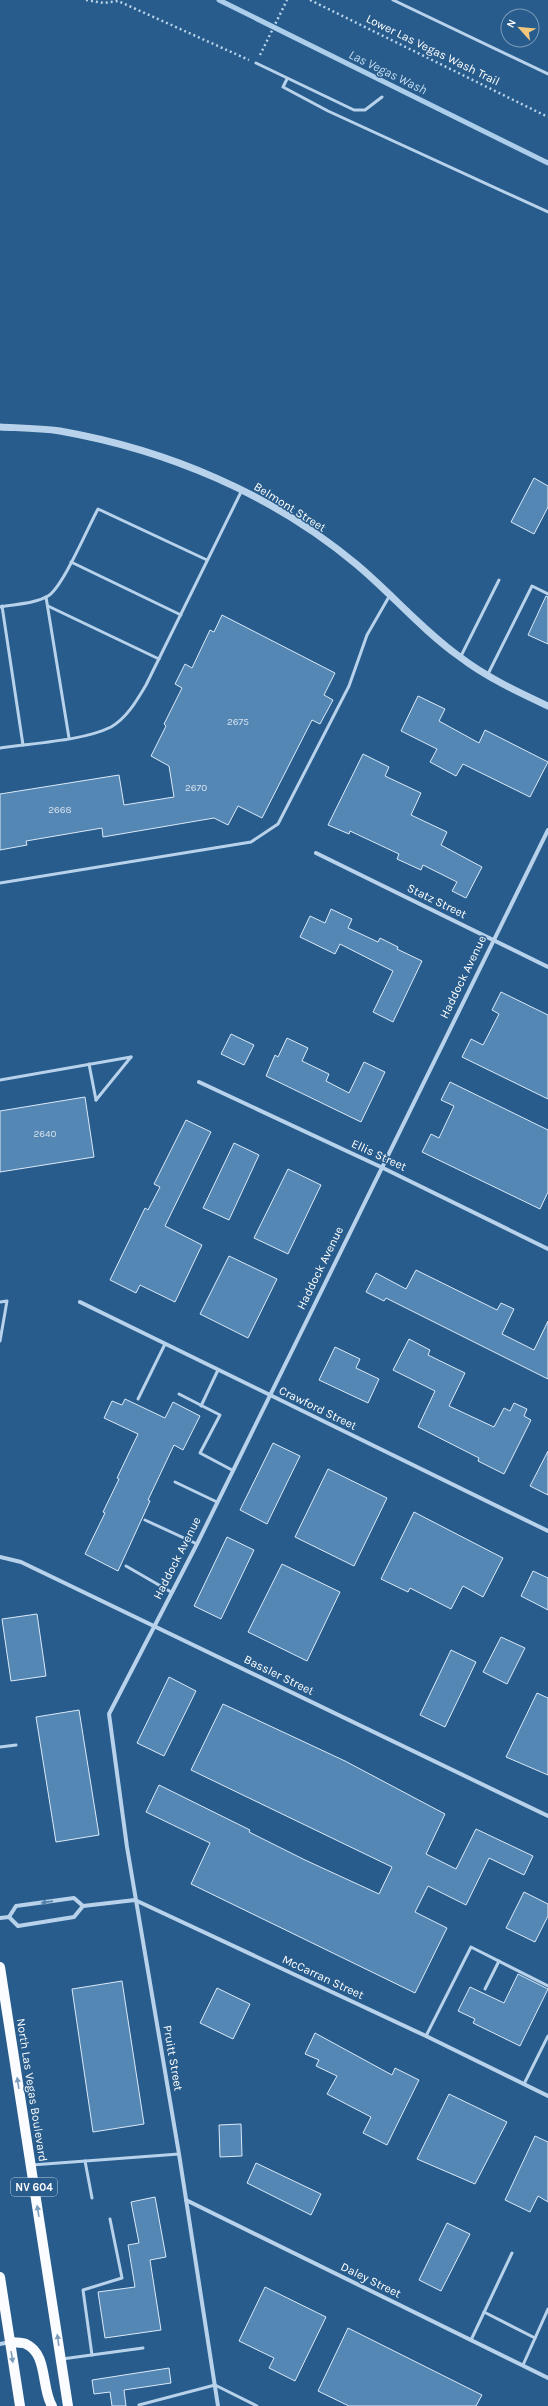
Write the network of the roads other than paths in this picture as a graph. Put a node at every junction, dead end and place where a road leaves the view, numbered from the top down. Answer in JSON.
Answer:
{"nodes":[{"id":1,"x":393,"y":0,"type":"edge"},
{"id":2,"x":256,"y":63,"type":"road end"},
{"id":3,"x":548,"y":74,"type":"edge"},
{"id":4,"x":287,"y":78,"type":"junction"},
{"id":5,"x":382,"y":97,"type":"dead end"},
{"id":6,"x":548,"y":212,"type":"edge"},
{"id":7,"x":0,"y":427,"type":"edge"},
{"id":8,"x":242,"y":490,"type":"junction"},
{"id":9,"x":208,"y":560,"type":"junction"},
{"id":10,"x":71,"y":562,"type":"junction"},
{"id":11,"x":499,"y":580,"type":"dead end"},
{"id":12,"x":390,"y":594,"type":"junction"},
{"id":13,"x":548,"y":594,"type":"edge"},
{"id":14,"x":46,"y":597,"type":"junction"},
{"id":15,"x":48,"y":606,"type":"junction"},
{"id":16,"x":1,"y":607,"type":"edge"},
{"id":17,"x":181,"y":615,"type":"junction"},
{"id":18,"x":460,"y":658,"type":"junction"},
{"id":19,"x":159,"y":659,"type":"junction"},
{"id":20,"x":488,"y":674,"type":"junction"},
{"id":21,"x":548,"y":706,"type":"edge"},
{"id":22,"x":69,"y":738,"type":"junction"},
{"id":23,"x":23,"y":745,"type":"junction"},
{"id":24,"x":0,"y":748,"type":"edge"},
{"id":25,"x":548,"y":830,"type":"edge"},
{"id":26,"x":316,"y":853,"type":"dead end"},
{"id":27,"x":0,"y":883,"type":"edge"},
{"id":28,"x":493,"y":940,"type":"junction"},
{"id":29,"x":548,"y":967,"type":"edge"},
{"id":30,"x":89,"y":1064,"type":"junction"},
{"id":31,"x":0,"y":1080,"type":"edge"},
{"id":32,"x":199,"y":1082,"type":"dead end"},
{"id":33,"x":381,"y":1167,"type":"junction"},
{"id":34,"x":548,"y":1249,"type":"edge"},
{"id":35,"x":0,"y":1302,"type":"edge"},
{"id":36,"x":80,"y":1302,"type":"dead end"},
{"id":37,"x":0,"y":1341,"type":"edge"},
{"id":38,"x":165,"y":1344,"type":"junction"},
{"id":39,"x":218,"y":1370,"type":"junction"},
{"id":40,"x":179,"y":1394,"type":"dead end"},
{"id":41,"x":269,"y":1395,"type":"junction"},
{"id":42,"x":138,"y":1399,"type":"dead end"},
{"id":43,"x":201,"y":1406,"type":"junction"},
{"id":44,"x":232,"y":1470,"type":"junction"},
{"id":45,"x":175,"y":1482,"type":"dead end"},
{"id":46,"x":217,"y":1502,"type":"junction"},
{"id":47,"x":145,"y":1520,"type":"dead end"},
{"id":48,"x":548,"y":1531,"type":"edge"},
{"id":49,"x":196,"y":1544,"type":"junction"},
{"id":50,"x":0,"y":1556,"type":"edge"},
{"id":51,"x":126,"y":1566,"type":"dead end"},
{"id":52,"x":171,"y":1592,"type":"junction"},
{"id":53,"x":154,"y":1625,"type":"junction"},
{"id":54,"x":109,"y":1714,"type":"joint"},
{"id":55,"x":16,"y":1745,"type":"dead end"},
{"id":56,"x":0,"y":1747,"type":"edge"},
{"id":57,"x":548,"y":1816,"type":"edge"},
{"id":58,"x":135,"y":1900,"type":"junction"},
{"id":59,"x":83,"y":1906,"type":"junction"},
{"id":60,"x":9,"y":1917,"type":"junction"},
{"id":61,"x":0,"y":1918,"type":"edge"},
{"id":62,"x":498,"y":1961,"type":"junction"},
{"id":63,"x":0,"y":1967,"type":"edge"},
{"id":64,"x":548,"y":1986,"type":"edge"},
{"id":65,"x":485,"y":1989,"type":"dead end"},
{"id":66,"x":426,"y":2036,"type":"junction"},
{"id":67,"x":548,"y":2036,"type":"edge"},
{"id":68,"x":524,"y":2084,"type":"junction"},
{"id":69,"x":548,"y":2096,"type":"edge"},
{"id":70,"x":179,"y":2154,"type":"junction"},
{"id":71,"x":85,"y":2161,"type":"junction"},
{"id":72,"x":30,"y":2165,"type":"junction"},
{"id":73,"x":92,"y":2198,"type":"dead end"},
{"id":74,"x":186,"y":2200,"type":"junction"},
{"id":75,"x":110,"y":2219,"type":"dead end"},
{"id":76,"x":512,"y":2253,"type":"dead end"},
{"id":77,"x":0,"y":2277,"type":"edge"},
{"id":78,"x":548,"y":2309,"type":"edge"},
{"id":79,"x":484,"y":2312,"type":"junction"},
{"id":80,"x":535,"y":2338,"type":"junction"},
{"id":81,"x":471,"y":2340,"type":"junction"},
{"id":82,"x":5,"y":2343,"type":"edge"},
{"id":83,"x":143,"y":2348,"type":"dead end"},
{"id":84,"x":92,"y":2355,"type":"junction"},
{"id":85,"x":61,"y":2359,"type":"junction"},
{"id":86,"x":523,"y":2366,"type":"junction"},
{"id":87,"x":548,"y":2378,"type":"edge"},
{"id":88,"x":215,"y":2386,"type":"junction"},
{"id":89,"x":139,"y":2405,"type":"edge"},
{"id":90,"x":20,"y":2406,"type":"edge"},
{"id":91,"x":52,"y":2406,"type":"edge"},
{"id":92,"x":68,"y":2406,"type":"edge"},
{"id":93,"x":218,"y":2406,"type":"edge"},
{"id":94,"x":257,"y":2406,"type":"edge"}],
"edges":[{"from":1,"to":3,"type":"lane"},
{"from":2,"to":4,"type":"lane"},
{"from":4,"to":5,"type":"lane"},
{"from":4,"to":6,"type":"lane"},
{"from":7,"to":8,"type":"street","name":"Belmont Street"},
{"from":8,"to":9,"type":"lane"},
{"from":8,"to":12,"type":"street","name":"Belmont Street"},
{"from":9,"to":10,"type":"lane"},
{"from":9,"to":17,"type":"lane"},
{"from":10,"to":14,"type":"lane"},
{"from":10,"to":17,"type":"lane"},
{"from":11,"to":18,"type":"lane"},
{"from":12,"to":18,"type":"street","name":"Belmont Street"},
{"from":12,"to":27,"type":"lane"},
{"from":13,"to":20,"type":"lane"},
{"from":14,"to":15,"type":"lane"},
{"from":14,"to":16,"type":"lane"},
{"from":15,"to":19,"type":"lane"},
{"from":15,"to":22,"type":"lane"},
{"from":16,"to":23,"type":"lane"},
{"from":17,"to":19,"type":"lane"},
{"from":18,"to":20,"type":"street","name":"Belmont Street"},
{"from":19,"to":22,"type":"lane"},
{"from":20,"to":21,"type":"street","name":"Belmont Street"},
{"from":22,"to":23,"type":"lane"},
{"from":23,"to":24,"type":"lane"},
{"from":25,"to":28,"type":"street","name":"Haddock Avenue"},
{"from":26,"to":28,"type":"street","name":"Statz Street"},
{"from":28,"to":29,"type":"street","name":"Statz Street"},
{"from":28,"to":33,"type":"street","name":"Haddock Avenue"},
{"from":30,"to":30,"type":"lane"},
{"from":30,"to":31,"type":"lane"},
{"from":32,"to":33,"type":"street","name":"Ellis Street"},
{"from":33,"to":34,"type":"street","name":"Ellis Street"},
{"from":33,"to":41,"type":"street","name":"Haddock Avenue"},
{"from":35,"to":37,"type":"lane"},
{"from":36,"to":38,"type":"street","name":"Crawford Street"},
{"from":38,"to":39,"type":"street","name":"Crawford Street"},
{"from":38,"to":42,"type":"lane"},
{"from":39,"to":41,"type":"street","name":"Crawford Street"},
{"from":39,"to":43,"type":"lane"},
{"from":40,"to":43,"type":"lane"},
{"from":41,"to":44,"type":"street","name":"Haddock Avenue"},
{"from":41,"to":48,"type":"street","name":"Crawford Street"},
{"from":43,"to":44,"type":"lane"},
{"from":44,"to":46,"type":"street","name":"Haddock Avenue"},
{"from":45,"to":46,"type":"lane"},
{"from":46,"to":49,"type":"street","name":"Haddock Avenue"},
{"from":47,"to":49,"type":"lane"},
{"from":49,"to":52,"type":"street","name":"Haddock Avenue"},
{"from":50,"to":53,"type":"street","name":"Bassler Street"},
{"from":51,"to":52,"type":"lane"},
{"from":52,"to":53,"type":"street","name":"Haddock Avenue"},
{"from":53,"to":54,"type":"street","name":"Haddock Avenue"},
{"from":53,"to":57,"type":"street","name":"Bassler Street"},
{"from":54,"to":58,"type":"street","name":"Pruitt Street"},
{"from":55,"to":56,"type":"lane"},
{"from":58,"to":59,"type":"street"},
{"from":58,"to":66,"type":"street","name":"McCarran Street"},
{"from":58,"to":70,"type":"street","name":"Pruitt Street"},
{"from":59,"to":60,"type":"street"},
{"from":59,"to":60,"type":"street","one_way":true},
{"from":60,"to":61,"type":"street"},
{"from":62,"to":64,"type":"lane"},
{"from":62,"to":65,"type":"lane"},
{"from":62,"to":66,"type":"lane"},
{"from":72,"to":63,"type":"main road","name":"North Las Vegas Boulevard","number":"NV 604","one_way":true},
{"from":66,"to":68,"type":"street","name":"McCarran Street"},
{"from":67,"to":68,"type":"lane"},
{"from":68,"to":69,"type":"street","name":"McCarran Street"},
{"from":70,"to":71,"type":"lane"},
{"from":70,"to":74,"type":"street","name":"Pruitt Street"},
{"from":71,"to":72,"type":"lane"},
{"from":71,"to":73,"type":"lane"},
{"from":85,"to":72,"type":"main road","name":"North Las Vegas Boulevard","number":"NV 604","one_way":true},
{"from":74,"to":81,"type":"street","name":"Daley Street"},
{"from":74,"to":88,"type":"street","name":"Pruitt Street"},
{"from":75,"to":84,"type":"lane"},
{"from":76,"to":79,"type":"lane"},
{"from":77,"to":82,"type":"main road"},
{"from":78,"to":80,"type":"lane"},
{"from":79,"to":80,"type":"lane"},
{"from":79,"to":81,"type":"lane"},
{"from":80,"to":86,"type":"lane"},
{"from":81,"to":86,"type":"street","name":"Daley Street"},
{"from":82,"to":90,"type":"main road","one_way":true},
{"from":82,"to":91,"type":"main road"},
{"from":83,"to":84,"type":"lane"},
{"from":84,"to":85,"type":"lane"},
{"from":85,"to":92,"type":"main road","name":"North Las Vegas Boulevard","number":"NV 604"},
{"from":86,"to":87,"type":"street","name":"Daley Street"},
{"from":88,"to":89,"type":"lane"},
{"from":88,"to":93,"type":"street","name":"Pruitt Street"},
{"from":88,"to":94,"type":"lane"}]}
